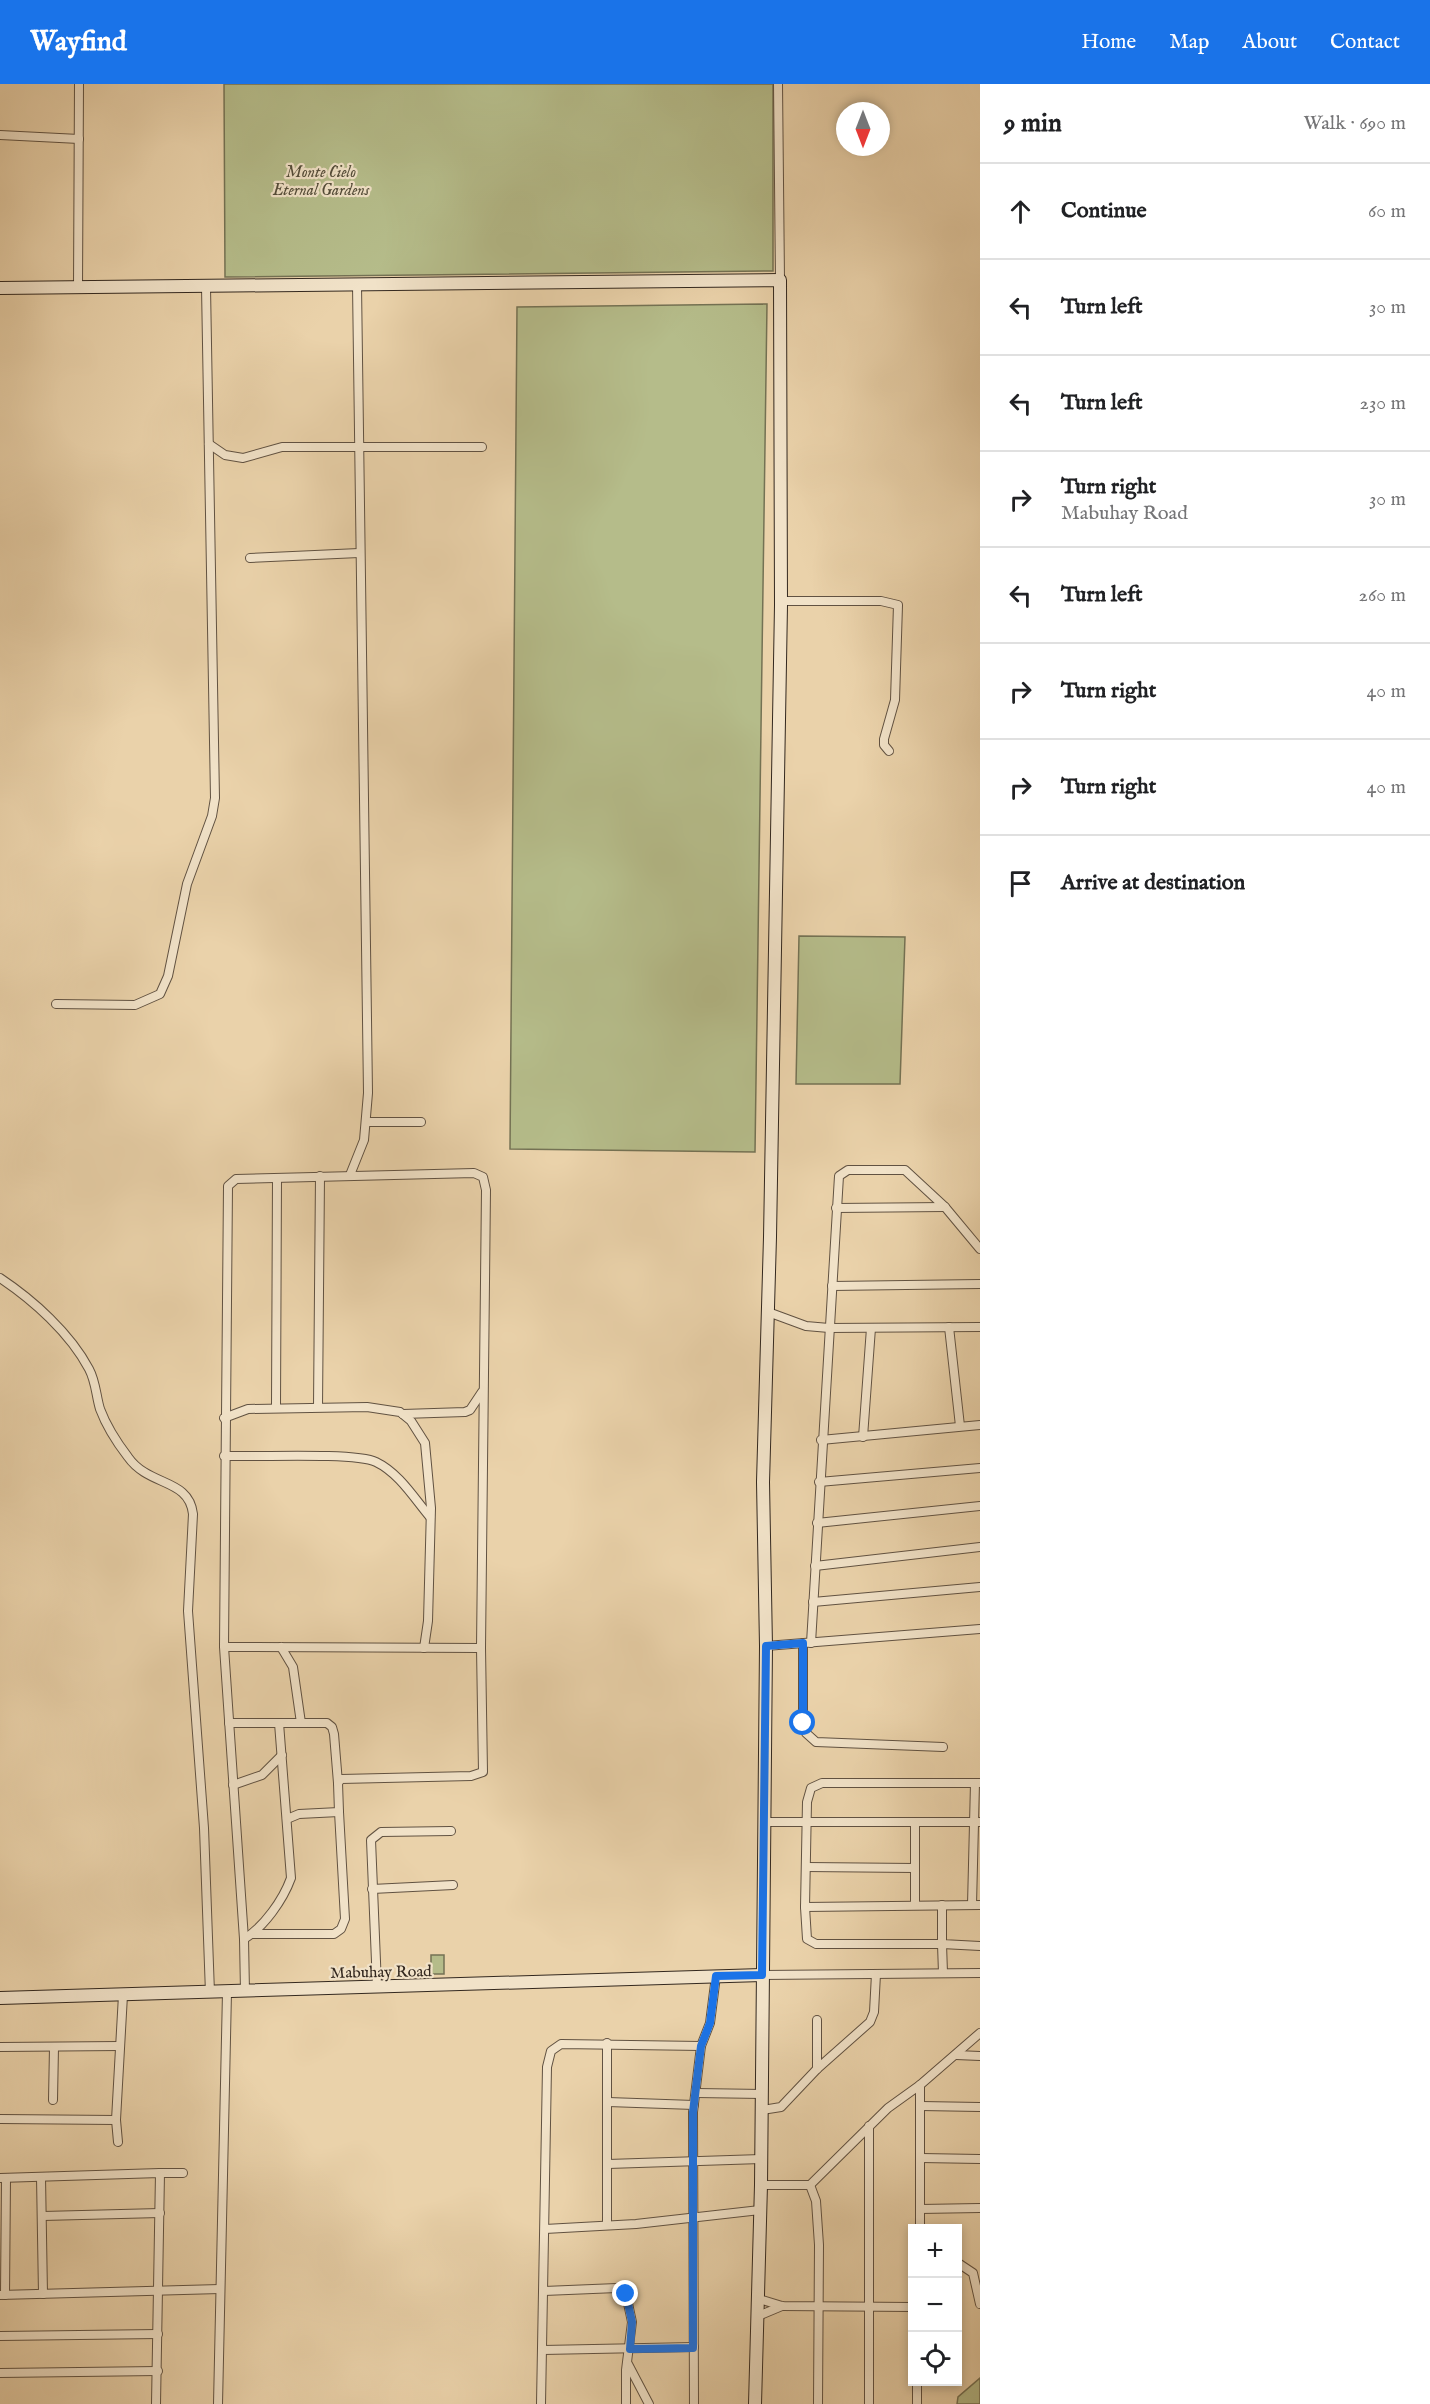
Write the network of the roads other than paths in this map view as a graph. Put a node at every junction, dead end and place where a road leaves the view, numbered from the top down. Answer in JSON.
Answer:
{"nodes":[{"id":1,"x":79,"y":84,"type":"edge"},
{"id":2,"x":778,"y":84,"type":"edge"},
{"id":3,"x":0,"y":135,"type":"edge"},
{"id":4,"x":78,"y":139,"type":"junction"},
{"id":5,"x":780,"y":280,"type":"junction"},
{"id":6,"x":357,"y":285,"type":"junction"},
{"id":7,"x":206,"y":287,"type":"junction"},
{"id":8,"x":0,"y":288,"type":"edge"},
{"id":9,"x":78,"y":288,"type":"junction"},
{"id":10,"x":209,"y":444,"type":"junction"},
{"id":11,"x":358,"y":447,"type":"junction"},
{"id":12,"x":482,"y":447,"type":"dead end"},
{"id":13,"x":359,"y":553,"type":"junction"},
{"id":14,"x":250,"y":558,"type":"dead end"},
{"id":15,"x":781,"y":601,"type":"junction"},
{"id":16,"x":889,"y":751,"type":"dead end"},
{"id":17,"x":56,"y":1005,"type":"dead end"},
{"id":18,"x":367,"y":1122,"type":"junction"},
{"id":19,"x":421,"y":1122,"type":"dead end"},
{"id":20,"x":350,"y":1175,"type":"junction"},
{"id":21,"x":320,"y":1176,"type":"junction"},
{"id":22,"x":277,"y":1178,"type":"junction"},
{"id":23,"x":945,"y":1207,"type":"junction"},
{"id":24,"x":836,"y":1208,"type":"junction"},
{"id":25,"x":980,"y":1249,"type":"edge"},
{"id":26,"x":0,"y":1278,"type":"edge"},
{"id":27,"x":980,"y":1284,"type":"edge"},
{"id":28,"x":832,"y":1286,"type":"junction"},
{"id":29,"x":768,"y":1312,"type":"junction"},
{"id":30,"x":949,"y":1327,"type":"junction"},
{"id":31,"x":980,"y":1327,"type":"edge"},
{"id":32,"x":829,"y":1328,"type":"junction"},
{"id":33,"x":871,"y":1328,"type":"junction"},
{"id":34,"x":483,"y":1392,"type":"junction"},
{"id":35,"x":276,"y":1407,"type":"junction"},
{"id":36,"x":318,"y":1407,"type":"junction"},
{"id":37,"x":402,"y":1414,"type":"junction"},
{"id":38,"x":224,"y":1418,"type":"junction"},
{"id":39,"x":980,"y":1425,"type":"edge"},
{"id":40,"x":960,"y":1426,"type":"junction"},
{"id":41,"x":863,"y":1437,"type":"junction"},
{"id":42,"x":821,"y":1440,"type":"junction"},
{"id":43,"x":224,"y":1456,"type":"junction"},
{"id":44,"x":980,"y":1468,"type":"edge"},
{"id":45,"x":819,"y":1482,"type":"junction"},
{"id":46,"x":980,"y":1506,"type":"edge"},
{"id":47,"x":430,"y":1517,"type":"junction"},
{"id":48,"x":817,"y":1523,"type":"junction"},
{"id":49,"x":980,"y":1546,"type":"edge"},
{"id":50,"x":815,"y":1566,"type":"junction"},
{"id":51,"x":980,"y":1587,"type":"edge"},
{"id":52,"x":813,"y":1602,"type":"junction"},
{"id":53,"x":980,"y":1629,"type":"edge"},
{"id":54,"x":807,"y":1643,"type":"junction"},
{"id":55,"x":766,"y":1646,"type":"junction"},
{"id":56,"x":224,"y":1647,"type":"junction"},
{"id":57,"x":281,"y":1647,"type":"junction"},
{"id":58,"x":424,"y":1647,"type":"junction"},
{"id":59,"x":481,"y":1648,"type":"junction"},
{"id":60,"x":229,"y":1723,"type":"junction"},
{"id":61,"x":279,"y":1723,"type":"junction"},
{"id":62,"x":301,"y":1723,"type":"junction"},
{"id":63,"x":943,"y":1747,"type":"dead end"},
{"id":64,"x":282,"y":1755,"type":"junction"},
{"id":65,"x":338,"y":1783,"type":"junction"},
{"id":66,"x":977,"y":1783,"type":"edge"},
{"id":67,"x":233,"y":1785,"type":"junction"},
{"id":68,"x":339,"y":1812,"type":"junction"},
{"id":69,"x":287,"y":1819,"type":"junction"},
{"id":70,"x":807,"y":1821,"type":"junction"},
{"id":71,"x":763,"y":1822,"type":"junction"},
{"id":72,"x":915,"y":1822,"type":"junction"},
{"id":73,"x":976,"y":1822,"type":"edge"},
{"id":74,"x":451,"y":1831,"type":"dead end"},
{"id":75,"x":976,"y":1866,"type":"edge"},
{"id":76,"x":806,"y":1867,"type":"junction"},
{"id":77,"x":915,"y":1868,"type":"junction"},
{"id":78,"x":453,"y":1885,"type":"dead end"},
{"id":79,"x":372,"y":1889,"type":"junction"},
{"id":80,"x":915,"y":1905,"type":"junction"},
{"id":81,"x":942,"y":1905,"type":"junction"},
{"id":82,"x":976,"y":1905,"type":"edge"},
{"id":83,"x":805,"y":1906,"type":"junction"},
{"id":84,"x":253,"y":1934,"type":"junction"},
{"id":85,"x":244,"y":1939,"type":"junction"},
{"id":86,"x":942,"y":1944,"type":"junction"},
{"id":87,"x":980,"y":1946,"type":"edge"},
{"id":88,"x":943,"y":1973,"type":"junction"},
{"id":89,"x":980,"y":1973,"type":"edge"},
{"id":90,"x":876,"y":1974,"type":"junction"},
{"id":91,"x":762,"y":1975,"type":"junction"},
{"id":92,"x":716,"y":1976,"type":"junction"},
{"id":93,"x":377,"y":1986,"type":"junction"},
{"id":94,"x":228,"y":1992,"type":"junction"},
{"id":95,"x":245,"y":1992,"type":"junction"},
{"id":96,"x":210,"y":1993,"type":"junction"},
{"id":97,"x":123,"y":1995,"type":"junction"},
{"id":98,"x":0,"y":1998,"type":"edge"},
{"id":99,"x":817,"y":2020,"type":"dead end"},
{"id":100,"x":980,"y":2033,"type":"edge"},
{"id":101,"x":607,"y":2043,"type":"junction"},
{"id":102,"x":120,"y":2046,"type":"junction"},
{"id":103,"x":701,"y":2046,"type":"junction"},
{"id":104,"x":0,"y":2047,"type":"edge"},
{"id":105,"x":54,"y":2047,"type":"junction"},
{"id":106,"x":956,"y":2055,"type":"junction"},
{"id":107,"x":980,"y":2056,"type":"edge"},
{"id":108,"x":817,"y":2069,"type":"junction"},
{"id":109,"x":920,"y":2085,"type":"junction"},
{"id":110,"x":696,"y":2093,"type":"junction"},
{"id":111,"x":762,"y":2094,"type":"junction"},
{"id":112,"x":53,"y":2100,"type":"dead end"},
{"id":113,"x":608,"y":2102,"type":"junction"},
{"id":114,"x":694,"y":2105,"type":"junction"},
{"id":115,"x":921,"y":2106,"type":"junction"},
{"id":116,"x":980,"y":2107,"type":"edge"},
{"id":117,"x":762,"y":2110,"type":"junction"},
{"id":118,"x":0,"y":2119,"type":"edge"},
{"id":119,"x":116,"y":2120,"type":"junction"},
{"id":120,"x":868,"y":2126,"type":"junction"},
{"id":121,"x":118,"y":2142,"type":"dead end"},
{"id":122,"x":921,"y":2158,"type":"junction"},
{"id":123,"x":761,"y":2159,"type":"junction"},
{"id":124,"x":980,"y":2159,"type":"edge"},
{"id":125,"x":693,"y":2163,"type":"junction"},
{"id":126,"x":608,"y":2164,"type":"junction"},
{"id":127,"x":160,"y":2173,"type":"junction"},
{"id":128,"x":183,"y":2173,"type":"dead end"},
{"id":129,"x":41,"y":2177,"type":"junction"},
{"id":130,"x":3,"y":2178,"type":"edge"},
{"id":131,"x":761,"y":2185,"type":"junction"},
{"id":132,"x":810,"y":2185,"type":"junction"},
{"id":133,"x":980,"y":2208,"type":"edge"},
{"id":134,"x":920,"y":2209,"type":"junction"},
{"id":135,"x":760,"y":2210,"type":"junction"},
{"id":136,"x":160,"y":2213,"type":"junction"},
{"id":137,"x":43,"y":2216,"type":"junction"},
{"id":138,"x":692,"y":2218,"type":"junction"},
{"id":139,"x":920,"y":2224,"type":"edge"},
{"id":140,"x":607,"y":2225,"type":"junction"},
{"id":141,"x":545,"y":2229,"type":"junction"},
{"id":142,"x":962,"y":2266,"type":"edge"},
{"id":143,"x":220,"y":2289,"type":"junction"},
{"id":144,"x":544,"y":2290,"type":"junction"},
{"id":145,"x":158,"y":2291,"type":"junction"},
{"id":146,"x":43,"y":2294,"type":"junction"},
{"id":147,"x":2,"y":2295,"type":"edge"},
{"id":148,"x":759,"y":2299,"type":"junction"},
{"id":149,"x":980,"y":2304,"type":"edge"},
{"id":150,"x":782,"y":2306,"type":"junction"},
{"id":151,"x":820,"y":2306,"type":"junction"},
{"id":152,"x":871,"y":2306,"type":"junction"},
{"id":153,"x":908,"y":2307,"type":"edge"},
{"id":154,"x":758,"y":2316,"type":"junction"},
{"id":155,"x":158,"y":2334,"type":"junction"},
{"id":156,"x":0,"y":2336,"type":"edge"},
{"id":157,"x":693,"y":2348,"type":"junction"},
{"id":158,"x":630,"y":2349,"type":"junction"},
{"id":159,"x":543,"y":2350,"type":"junction"},
{"id":160,"x":627,"y":2364,"type":"junction"},
{"id":161,"x":158,"y":2371,"type":"junction"},
{"id":162,"x":0,"y":2373,"type":"edge"},
{"id":163,"x":917,"y":2386,"type":"edge"},
{"id":164,"x":156,"y":2404,"type":"edge"},
{"id":165,"x":218,"y":2404,"type":"edge"},
{"id":166,"x":541,"y":2404,"type":"edge"},
{"id":167,"x":626,"y":2404,"type":"edge"},
{"id":168,"x":649,"y":2404,"type":"edge"},
{"id":169,"x":694,"y":2404,"type":"edge"},
{"id":170,"x":756,"y":2404,"type":"edge"},
{"id":171,"x":818,"y":2404,"type":"edge"},
{"id":172,"x":869,"y":2404,"type":"edge"},
{"id":173,"x":917,"y":2404,"type":"edge"}],
"edges":[{"from":1,"to":4,"type":"street"},
{"from":2,"to":5,"type":"street"},
{"from":3,"to":4,"type":"street"},
{"from":4,"to":9,"type":"street"},
{"from":5,"to":6,"type":"street"},
{"from":5,"to":15,"type":"street"},
{"from":6,"to":7,"type":"street"},
{"from":6,"to":11,"type":"street"},
{"from":7,"to":9,"type":"street"},
{"from":7,"to":10,"type":"street"},
{"from":8,"to":9,"type":"street"},
{"from":10,"to":11,"type":"street"},
{"from":10,"to":17,"type":"street"},
{"from":11,"to":12,"type":"street"},
{"from":11,"to":13,"type":"street"},
{"from":13,"to":14,"type":"street"},
{"from":13,"to":18,"type":"street"},
{"from":15,"to":16,"type":"street"},
{"from":15,"to":29,"type":"street"},
{"from":18,"to":19,"type":"street"},
{"from":18,"to":20,"type":"street"},
{"from":20,"to":21,"type":"street"},
{"from":20,"to":34,"type":"street"},
{"from":21,"to":22,"type":"street"},
{"from":21,"to":36,"type":"street"},
{"from":22,"to":35,"type":"street"},
{"from":22,"to":38,"type":"street"},
{"from":23,"to":24,"type":"street"},
{"from":23,"to":24,"type":"street"},
{"from":23,"to":25,"type":"street"},
{"from":24,"to":28,"type":"street"},
{"from":26,"to":96,"type":"street"},
{"from":27,"to":28,"type":"street"},
{"from":28,"to":32,"type":"street"},
{"from":29,"to":32,"type":"street"},
{"from":29,"to":55,"type":"street"},
{"from":30,"to":31,"type":"street"},
{"from":30,"to":33,"type":"street"},
{"from":30,"to":40,"type":"street"},
{"from":32,"to":33,"type":"street"},
{"from":32,"to":42,"type":"street"},
{"from":33,"to":41,"type":"street"},
{"from":34,"to":37,"type":"street"},
{"from":34,"to":59,"type":"street"},
{"from":35,"to":36,"type":"street"},
{"from":35,"to":38,"type":"street"},
{"from":36,"to":37,"type":"street"},
{"from":37,"to":47,"type":"street"},
{"from":38,"to":43,"type":"street"},
{"from":39,"to":40,"type":"street"},
{"from":40,"to":41,"type":"street"},
{"from":41,"to":42,"type":"street"},
{"from":42,"to":45,"type":"street"},
{"from":43,"to":47,"type":"street"},
{"from":43,"to":56,"type":"street"},
{"from":44,"to":45,"type":"street"},
{"from":45,"to":48,"type":"street"},
{"from":46,"to":48,"type":"street"},
{"from":47,"to":58,"type":"street"},
{"from":48,"to":50,"type":"street"},
{"from":49,"to":50,"type":"street"},
{"from":50,"to":52,"type":"street"},
{"from":51,"to":52,"type":"street"},
{"from":52,"to":54,"type":"street"},
{"from":53,"to":54,"type":"street"},
{"from":54,"to":55,"type":"street"},
{"from":54,"to":63,"type":"street"},
{"from":55,"to":71,"type":"street"},
{"from":56,"to":57,"type":"street"},
{"from":56,"to":60,"type":"street"},
{"from":57,"to":58,"type":"street"},
{"from":57,"to":62,"type":"street"},
{"from":58,"to":59,"type":"street"},
{"from":59,"to":65,"type":"street"},
{"from":60,"to":61,"type":"street"},
{"from":60,"to":67,"type":"street"},
{"from":61,"to":62,"type":"street"},
{"from":61,"to":64,"type":"street"},
{"from":62,"to":65,"type":"street"},
{"from":64,"to":67,"type":"street"},
{"from":64,"to":69,"type":"street"},
{"from":65,"to":68,"type":"street"},
{"from":66,"to":70,"type":"street"},
{"from":66,"to":73,"type":"street"},
{"from":67,"to":85,"type":"street"},
{"from":68,"to":69,"type":"street"},
{"from":68,"to":84,"type":"street"},
{"from":69,"to":84,"type":"street"},
{"from":70,"to":71,"type":"street"},
{"from":70,"to":72,"type":"street"},
{"from":70,"to":76,"type":"street"},
{"from":71,"to":91,"type":"street"},
{"from":72,"to":73,"type":"street"},
{"from":72,"to":77,"type":"street"},
{"from":73,"to":75,"type":"street"},
{"from":74,"to":79,"type":"street"},
{"from":75,"to":82,"type":"street"},
{"from":76,"to":77,"type":"street"},
{"from":76,"to":83,"type":"street"},
{"from":77,"to":80,"type":"street"},
{"from":78,"to":79,"type":"street"},
{"from":79,"to":93,"type":"street"},
{"from":80,"to":81,"type":"street"},
{"from":80,"to":83,"type":"street"},
{"from":81,"to":82,"type":"street"},
{"from":81,"to":86,"type":"street"},
{"from":83,"to":86,"type":"street"},
{"from":84,"to":85,"type":"street"},
{"from":85,"to":95,"type":"street"},
{"from":86,"to":87,"type":"street"},
{"from":86,"to":88,"type":"street"},
{"from":88,"to":89,"type":"street"},
{"from":88,"to":90,"type":"street"},
{"from":90,"to":91,"type":"street"},
{"from":90,"to":108,"type":"street"},
{"from":91,"to":92,"type":"street","name":"Mabuhay Road"},
{"from":91,"to":111,"type":"street"},
{"from":92,"to":93,"type":"street","name":"Mabuhay Road"},
{"from":92,"to":103,"type":"street"},
{"from":93,"to":95,"type":"street","name":"Mabuhay Road"},
{"from":94,"to":95,"type":"street","name":"Mabuhay Road"},
{"from":94,"to":96,"type":"street","name":"Mabuhay Road"},
{"from":94,"to":143,"type":"street"},
{"from":96,"to":97,"type":"street","name":"Mabuhay Road"},
{"from":97,"to":98,"type":"street","name":"Mabuhay Road"},
{"from":97,"to":102,"type":"street"},
{"from":99,"to":108,"type":"street"},
{"from":100,"to":106,"type":"street"},
{"from":101,"to":103,"type":"street"},
{"from":101,"to":113,"type":"street"},
{"from":101,"to":141,"type":"street"},
{"from":102,"to":105,"type":"street"},
{"from":102,"to":119,"type":"street"},
{"from":103,"to":110,"type":"street"},
{"from":104,"to":105,"type":"street"},
{"from":105,"to":112,"type":"street"},
{"from":106,"to":107,"type":"street"},
{"from":106,"to":109,"type":"street"},
{"from":108,"to":117,"type":"street"},
{"from":109,"to":115,"type":"street"},
{"from":109,"to":120,"type":"street"},
{"from":110,"to":111,"type":"street"},
{"from":110,"to":114,"type":"street"},
{"from":111,"to":117,"type":"street"},
{"from":113,"to":114,"type":"street"},
{"from":113,"to":126,"type":"street"},
{"from":114,"to":125,"type":"street"},
{"from":115,"to":116,"type":"street"},
{"from":115,"to":122,"type":"street"},
{"from":117,"to":123,"type":"street"},
{"from":118,"to":119,"type":"street"},
{"from":119,"to":121,"type":"street"},
{"from":120,"to":132,"type":"street"},
{"from":120,"to":152,"type":"street"},
{"from":122,"to":124,"type":"street"},
{"from":122,"to":134,"type":"street"},
{"from":123,"to":125,"type":"street"},
{"from":123,"to":131,"type":"street"},
{"from":125,"to":126,"type":"street"},
{"from":125,"to":138,"type":"street"},
{"from":126,"to":140,"type":"street"},
{"from":127,"to":128,"type":"street"},
{"from":127,"to":129,"type":"street"},
{"from":127,"to":136,"type":"street"},
{"from":129,"to":130,"type":"street"},
{"from":129,"to":137,"type":"street"},
{"from":130,"to":147,"type":"street"},
{"from":131,"to":132,"type":"street"},
{"from":131,"to":135,"type":"street"},
{"from":132,"to":151,"type":"street"},
{"from":133,"to":134,"type":"street"},
{"from":134,"to":139,"type":"street"},
{"from":135,"to":138,"type":"street"},
{"from":135,"to":148,"type":"street"},
{"from":136,"to":137,"type":"street"},
{"from":136,"to":145,"type":"street"},
{"from":137,"to":146,"type":"street"},
{"from":138,"to":140,"type":"street"},
{"from":138,"to":157,"type":"street"},
{"from":140,"to":141,"type":"street"},
{"from":141,"to":144,"type":"street"},
{"from":142,"to":149,"type":"street"},
{"from":143,"to":145,"type":"street"},
{"from":143,"to":165,"type":"street"},
{"from":144,"to":158,"type":"street"},
{"from":144,"to":159,"type":"street"},
{"from":145,"to":146,"type":"street"},
{"from":145,"to":155,"type":"street"},
{"from":146,"to":147,"type":"street"},
{"from":148,"to":150,"type":"street"},
{"from":148,"to":154,"type":"street"},
{"from":150,"to":151,"type":"street"},
{"from":150,"to":154,"type":"street"},
{"from":151,"to":152,"type":"street"},
{"from":151,"to":171,"type":"street"},
{"from":152,"to":153,"type":"street"},
{"from":152,"to":172,"type":"street"},
{"from":154,"to":170,"type":"street"},
{"from":155,"to":156,"type":"street"},
{"from":155,"to":161,"type":"street"},
{"from":157,"to":158,"type":"street"},
{"from":157,"to":169,"type":"street"},
{"from":158,"to":159,"type":"street"},
{"from":158,"to":160,"type":"street"},
{"from":159,"to":166,"type":"street"},
{"from":160,"to":167,"type":"street"},
{"from":160,"to":168,"type":"street"},
{"from":161,"to":162,"type":"street"},
{"from":161,"to":164,"type":"street"},
{"from":163,"to":173,"type":"street"}]}
